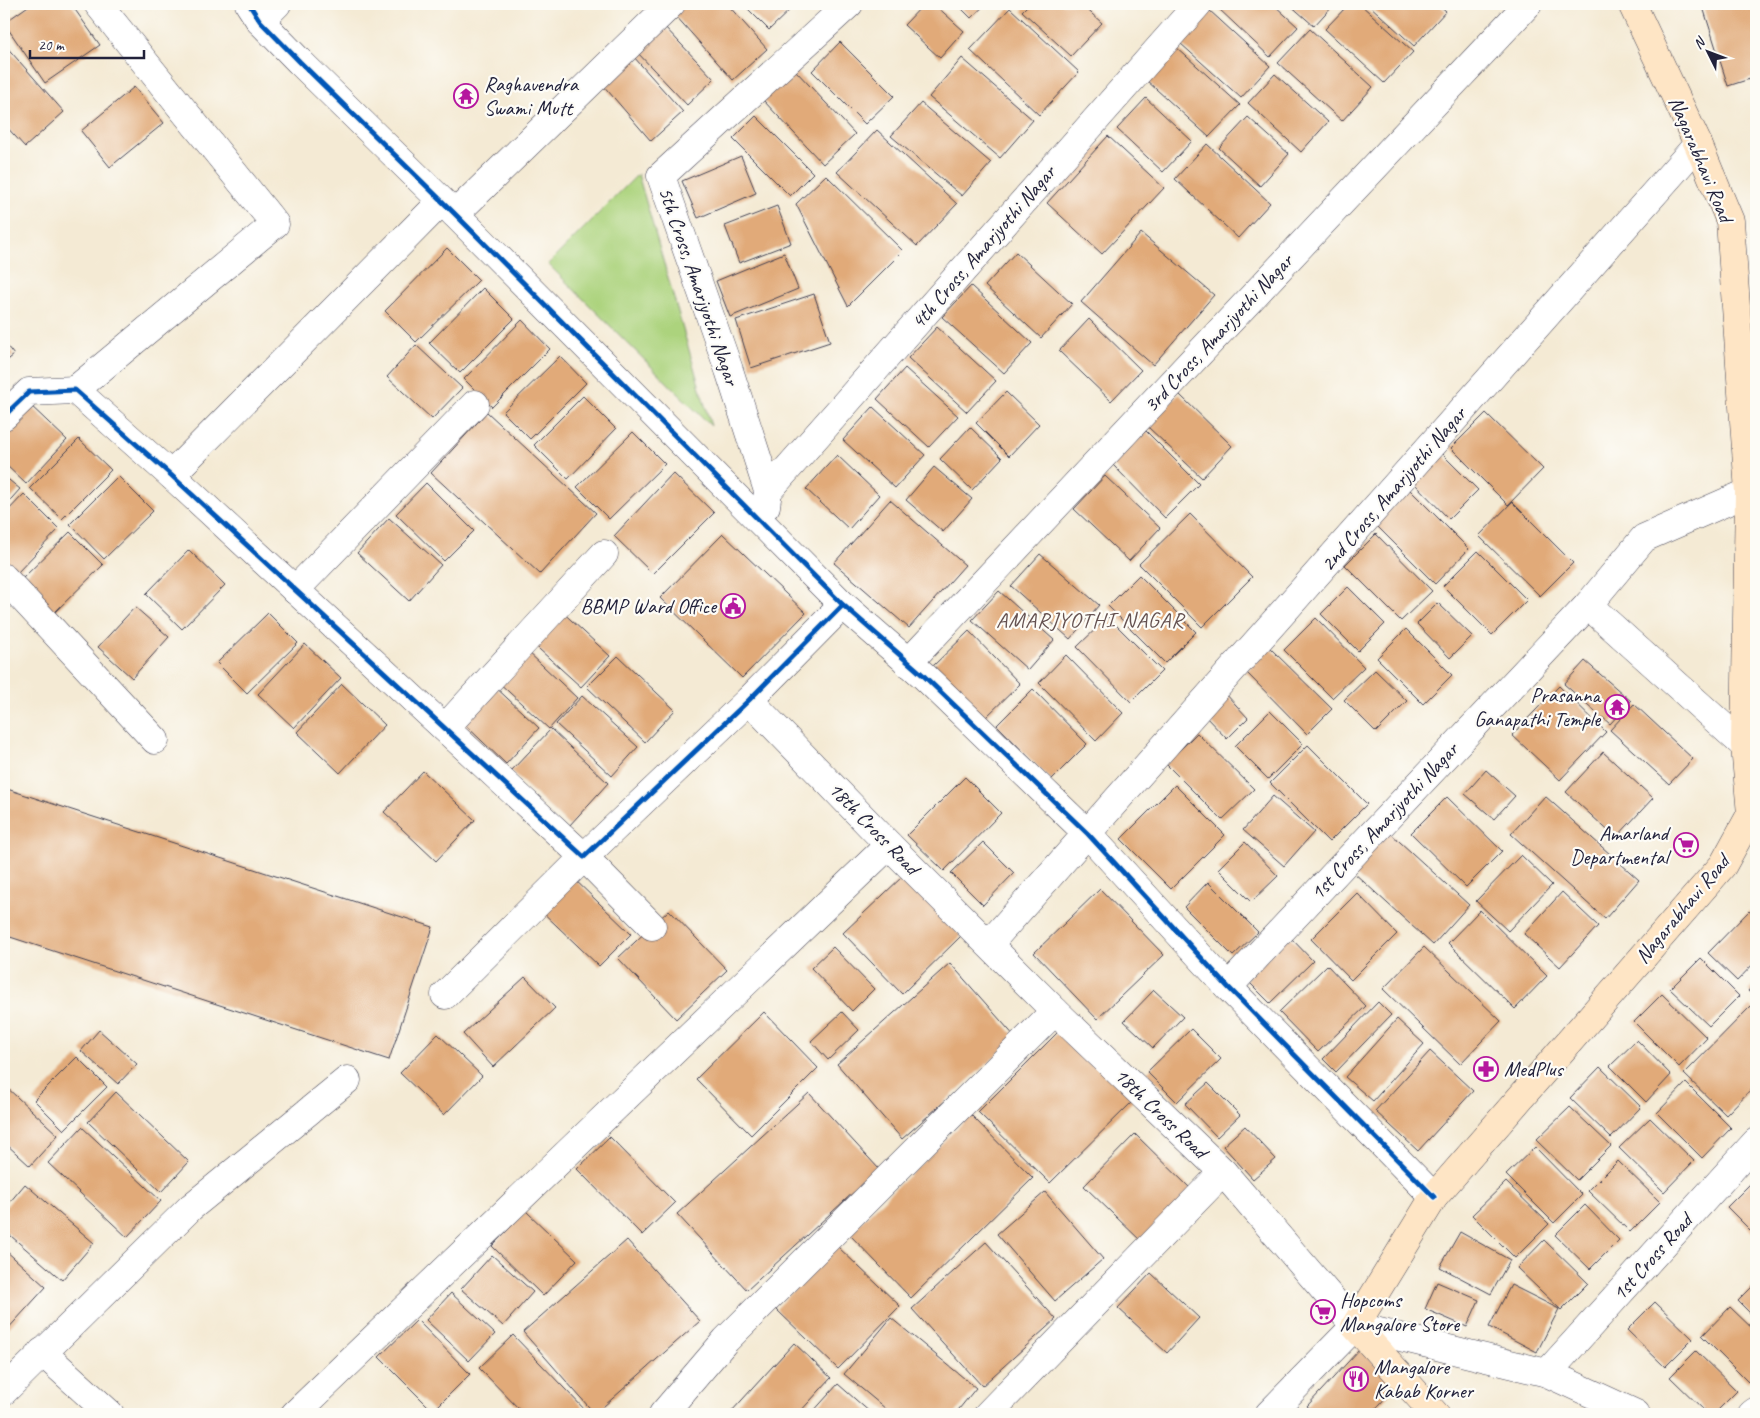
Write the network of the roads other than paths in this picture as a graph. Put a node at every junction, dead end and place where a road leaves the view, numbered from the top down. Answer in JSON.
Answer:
{"nodes":[{"id":1,"x":98,"y":4,"type":"edge"},
{"id":2,"x":671,"y":4,"type":"edge"},
{"id":3,"x":849,"y":4,"type":"edge"},
{"id":4,"x":1198,"y":4,"type":"edge"},
{"id":5,"x":1528,"y":4,"type":"edge"},
{"id":6,"x":1632,"y":4,"type":"edge"},
{"id":7,"x":262,"y":10,"type":"edge"},
{"id":8,"x":1698,"y":144,"type":"junction"},
{"id":9,"x":448,"y":208,"type":"junction"},
{"id":10,"x":75,"y":390,"type":"junction"},
{"id":11,"x":475,"y":404,"type":"dead end"},
{"id":12,"x":4,"y":416,"type":"edge"},
{"id":13,"x":1750,"y":416,"type":"edge"},
{"id":14,"x":171,"y":475,"type":"junction"},
{"id":15,"x":768,"y":491,"type":"junction"},
{"id":16,"x":1749,"y":492,"type":"junction"},
{"id":17,"x":762,"y":525,"type":"junction"},
{"id":18,"x":604,"y":554,"type":"dead end"},
{"id":19,"x":4,"y":578,"type":"edge"},
{"id":20,"x":295,"y":590,"type":"junction"},
{"id":21,"x":1588,"y":604,"type":"junction"},
{"id":22,"x":843,"y":605,"type":"junction"},
{"id":23,"x":908,"y":663,"type":"junction"},
{"id":24,"x":749,"y":700,"type":"junction"},
{"id":25,"x":445,"y":728,"type":"junction"},
{"id":26,"x":155,"y":740,"type":"dead end"},
{"id":27,"x":1746,"y":746,"type":"junction"},
{"id":28,"x":1755,"y":816,"type":"edge"},
{"id":29,"x":1088,"y":834,"type":"junction"},
{"id":30,"x":889,"y":845,"type":"junction"},
{"id":31,"x":584,"y":857,"type":"junction"},
{"id":32,"x":652,"y":926,"type":"dead end"},
{"id":33,"x":989,"y":944,"type":"junction"},
{"id":34,"x":1228,"y":987,"type":"junction"},
{"id":35,"x":445,"y":995,"type":"dead end"},
{"id":36,"x":1055,"y":1011,"type":"junction"},
{"id":37,"x":347,"y":1080,"type":"dead end"},
{"id":38,"x":1756,"y":1142,"type":"edge"},
{"id":39,"x":1223,"y":1172,"type":"junction"},
{"id":40,"x":1434,"y":1197,"type":"junction"},
{"id":41,"x":1355,"y":1326,"type":"junction"},
{"id":42,"x":42,"y":1352,"type":"junction"},
{"id":43,"x":1547,"y":1372,"type":"junction"},
{"id":44,"x":4,"y":1392,"type":"edge"},
{"id":45,"x":1756,"y":1410,"type":"edge"},
{"id":46,"x":110,"y":1414,"type":"edge"},
{"id":47,"x":296,"y":1414,"type":"edge"},
{"id":48,"x":663,"y":1414,"type":"edge"},
{"id":49,"x":988,"y":1414,"type":"edge"},
{"id":50,"x":1269,"y":1414,"type":"edge"},
{"id":51,"x":1435,"y":1414,"type":"edge"},
{"id":52,"x":1636,"y":1414,"type":"edge"},
{"id":53,"x":1752,"y":1414,"type":"edge"}],
"edges":[{"from":1,"to":10,"type":"street"},
{"from":2,"to":9,"type":"street"},
{"from":3,"to":15,"type":"street","name":"5th Cross, Amarjyothi Nagar"},
{"from":4,"to":15,"type":"street","name":"4th Cross, Amarjyothi Nagar"},
{"from":5,"to":23,"type":"street","name":"3rd Cross, Amarjyothi Nagar"},
{"from":6,"to":8,"type":"main road","name":"Nagarabhavi Road"},
{"from":7,"to":9,"type":"street"},
{"from":8,"to":13,"type":"main road","name":"Nagarabhavi Road"},
{"from":8,"to":29,"type":"street","name":"2nd Cross, Amarjyothi Nagar"},
{"from":9,"to":14,"type":"street"},
{"from":9,"to":17,"type":"street"},
{"from":10,"to":12,"type":"street"},
{"from":10,"to":14,"type":"street"},
{"from":11,"to":20,"type":"street"},
{"from":13,"to":16,"type":"main road","name":"Nagarabhavi Road"},
{"from":14,"to":20,"type":"street"},
{"from":15,"to":17,"type":"street","name":"5th Cross, Amarjyothi Nagar"},
{"from":16,"to":21,"type":"street","name":"1st Cross, Amarjyothi Nagar"},
{"from":16,"to":27,"type":"main road","name":"Nagarabhavi Road"},
{"from":17,"to":22,"type":"street"},
{"from":18,"to":25,"type":"street"},
{"from":19,"to":26,"type":"street"},
{"from":20,"to":25,"type":"street"},
{"from":21,"to":27,"type":"street"},
{"from":21,"to":34,"type":"street","name":"1st Cross, Amarjyothi Nagar"},
{"from":22,"to":23,"type":"street"},
{"from":22,"to":24,"type":"street"},
{"from":23,"to":29,"type":"street"},
{"from":24,"to":30,"type":"street","name":"18th Cross Road"},
{"from":24,"to":31,"type":"street"},
{"from":25,"to":31,"type":"street"},
{"from":27,"to":28,"type":"main road","name":"Nagarabhavi Road"},
{"from":28,"to":40,"type":"main road","name":"Nagarabhavi Road"},
{"from":29,"to":33,"type":"street","name":"2nd Cross, Amarjyothi Nagar"},
{"from":29,"to":34,"type":"street"},
{"from":30,"to":33,"type":"street","name":"18th Cross Road"},
{"from":30,"to":47,"type":"street"},
{"from":31,"to":32,"type":"street"},
{"from":31,"to":35,"type":"street"},
{"from":33,"to":36,"type":"street","name":"18th Cross Road"},
{"from":34,"to":40,"type":"street"},
{"from":36,"to":39,"type":"street","name":"18th Cross Road"},
{"from":36,"to":48,"type":"street"},
{"from":37,"to":42,"type":"street"},
{"from":38,"to":43,"type":"street","name":"1st Cross Road"},
{"from":39,"to":41,"type":"street","name":"18th Cross Road"},
{"from":39,"to":49,"type":"street"},
{"from":40,"to":41,"type":"main road","name":"Nagarabhavi Road"},
{"from":41,"to":43,"type":"street"},
{"from":41,"to":50,"type":"street"},
{"from":41,"to":51,"type":"main road"},
{"from":42,"to":44,"type":"street"},
{"from":42,"to":46,"type":"street"},
{"from":43,"to":52,"type":"street"},
{"from":45,"to":53,"type":"street"}]}
